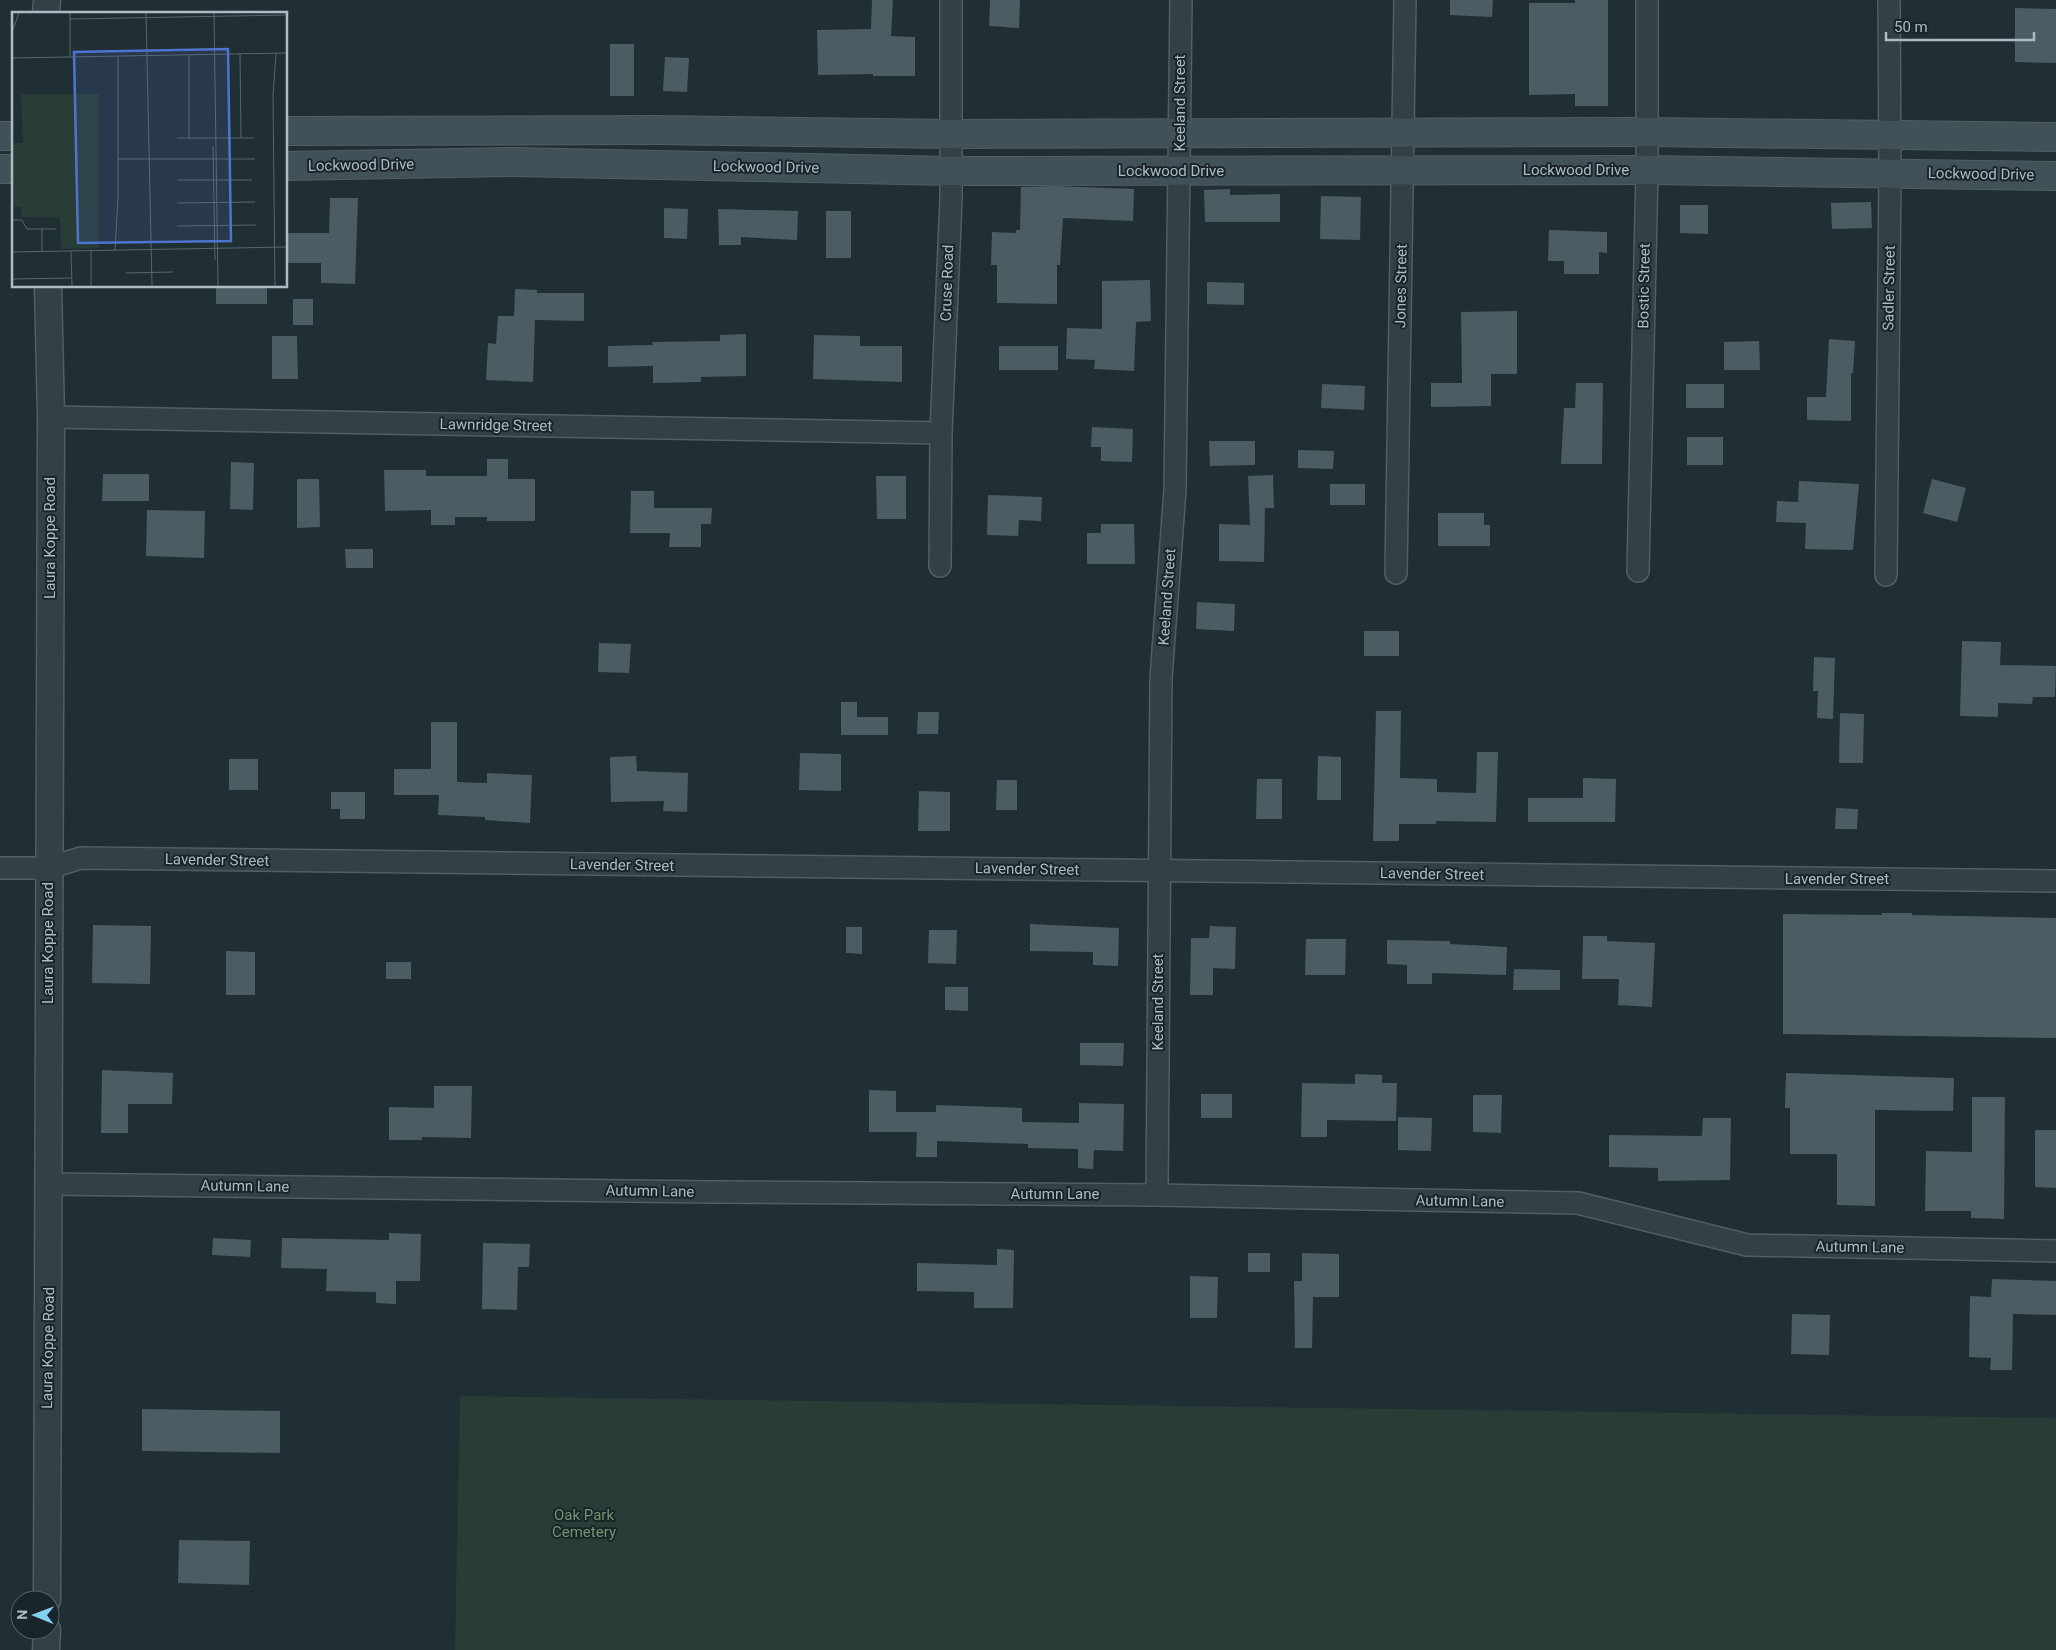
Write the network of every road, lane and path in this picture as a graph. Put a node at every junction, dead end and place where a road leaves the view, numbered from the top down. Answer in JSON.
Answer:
{"nodes":[{"id":1,"x":951,"y":0,"type":"edge"},
{"id":2,"x":1181,"y":0,"type":"edge"},
{"id":3,"x":1405,"y":0,"type":"edge"},
{"id":4,"x":1647,"y":0,"type":"edge"},
{"id":5,"x":1889,"y":0,"type":"edge"},
{"id":6,"x":288,"y":131,"type":"edge"},
{"id":7,"x":1403,"y":131,"type":"junction"},
{"id":8,"x":1647,"y":132,"type":"junction"},
{"id":9,"x":1180,"y":133,"type":"junction"},
{"id":10,"x":952,"y":134,"type":"junction"},
{"id":11,"x":1890,"y":135,"type":"junction"},
{"id":12,"x":2056,"y":137,"type":"edge"},
{"id":13,"x":288,"y":166,"type":"edge"},
{"id":14,"x":951,"y":170,"type":"junction"},
{"id":15,"x":1647,"y":170,"type":"junction"},
{"id":16,"x":1180,"y":171,"type":"junction"},
{"id":17,"x":1403,"y":171,"type":"junction"},
{"id":18,"x":1890,"y":172,"type":"junction"},
{"id":19,"x":2056,"y":176,"type":"edge"},
{"id":20,"x":48,"y":288,"type":"edge"},
{"id":21,"x":51,"y":417,"type":"junction"},
{"id":22,"x":941,"y":433,"type":"junction"},
{"id":23,"x":940,"y":566,"type":"dead end"},
{"id":24,"x":1638,"y":571,"type":"dead end"},
{"id":25,"x":1396,"y":572,"type":"dead end"},
{"id":26,"x":1886,"y":575,"type":"dead end"},
{"id":27,"x":0,"y":868,"type":"edge"},
{"id":28,"x":48,"y":868,"type":"junction"},
{"id":29,"x":1159,"y":870,"type":"junction"},
{"id":30,"x":2056,"y":881,"type":"edge"},
{"id":31,"x":49,"y":1184,"type":"junction"},
{"id":32,"x":1157,"y":1195,"type":"junction"},
{"id":33,"x":2056,"y":1251,"type":"edge"},
{"id":34,"x":47,"y":1590,"type":"edge"}],
"edges":[{"from":1,"to":10,"type":"street","name":"Cruse Road"},
{"from":2,"to":9,"type":"street","name":"Keeland Street"},
{"from":3,"to":7,"type":"street","name":"Jones Street"},
{"from":4,"to":8,"type":"street","name":"Bostic Street"},
{"from":5,"to":11,"type":"street","name":"Sadler Street"},
{"from":6,"to":10,"type":"main road"},
{"from":7,"to":8,"type":"main road"},
{"from":7,"to":9,"type":"main road"},
{"from":7,"to":17,"type":"street","name":"Jones Street"},
{"from":8,"to":11,"type":"main road"},
{"from":8,"to":15,"type":"street","name":"Bostic Street"},
{"from":9,"to":10,"type":"main road"},
{"from":9,"to":16,"type":"street","name":"Keeland Street"},
{"from":10,"to":14,"type":"street","name":"Cruse Road"},
{"from":11,"to":12,"type":"main road"},
{"from":11,"to":18,"type":"street","name":"Sadler Street"},
{"from":13,"to":14,"type":"main road","name":"Lockwood Drive"},
{"from":14,"to":16,"type":"main road","name":"Lockwood Drive"},
{"from":14,"to":22,"type":"street","name":"Cruse Road"},
{"from":15,"to":17,"type":"main road","name":"Lockwood Drive"},
{"from":15,"to":18,"type":"main road","name":"Lockwood Drive"},
{"from":15,"to":24,"type":"street","name":"Bostic Street"},
{"from":16,"to":17,"type":"main road","name":"Lockwood Drive"},
{"from":16,"to":29,"type":"street","name":"Keeland Street"},
{"from":17,"to":25,"type":"street","name":"Jones Street"},
{"from":18,"to":19,"type":"main road","name":"Lockwood Drive"},
{"from":18,"to":26,"type":"street","name":"Sadler Street"},
{"from":20,"to":21,"type":"street","name":"Laura Koppe Road"},
{"from":21,"to":22,"type":"street","name":"Lawnridge Street"},
{"from":21,"to":28,"type":"street","name":"Laura Koppe Road"},
{"from":22,"to":23,"type":"street","name":"Cruse Road"},
{"from":27,"to":28,"type":"street","name":"Lavender Street"},
{"from":28,"to":29,"type":"street","name":"Lavender Street"},
{"from":28,"to":31,"type":"street","name":"Laura Koppe Road"},
{"from":29,"to":30,"type":"street","name":"Lavender Street"},
{"from":29,"to":32,"type":"street","name":"Keeland Street"},
{"from":31,"to":32,"type":"street","name":"Autumn Lane"},
{"from":31,"to":34,"type":"street","name":"Laura Koppe Road"},
{"from":32,"to":33,"type":"street","name":"Autumn Lane"}]}
